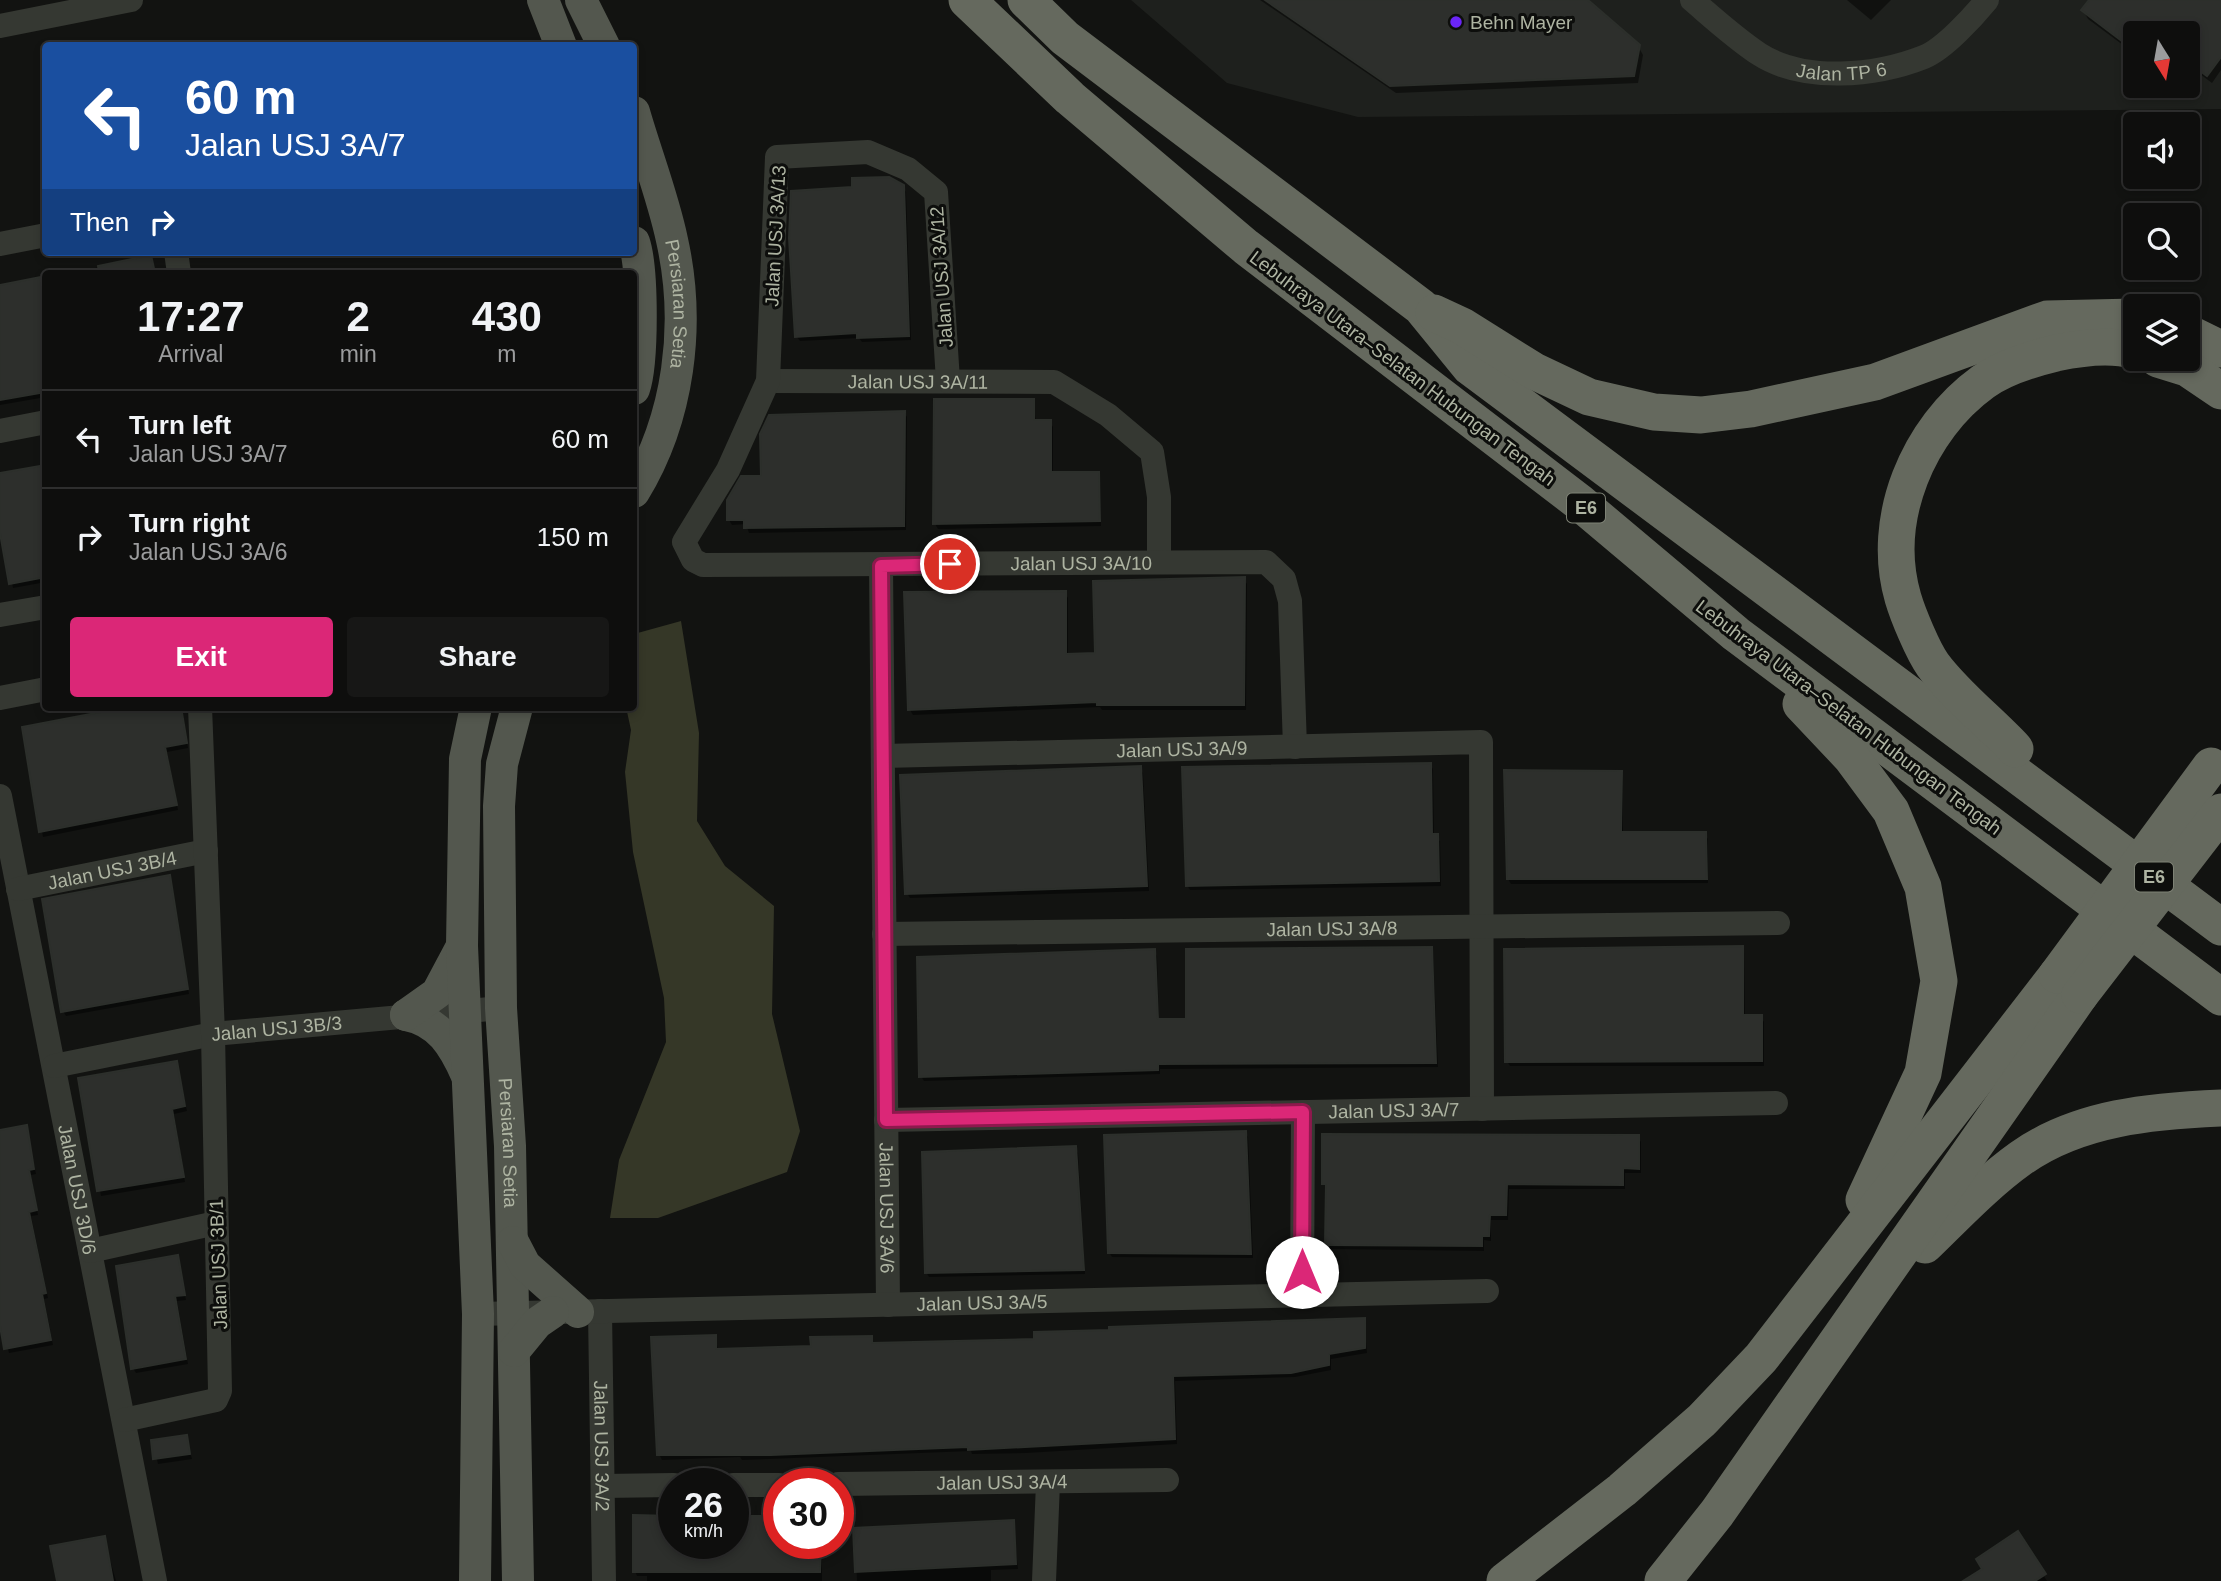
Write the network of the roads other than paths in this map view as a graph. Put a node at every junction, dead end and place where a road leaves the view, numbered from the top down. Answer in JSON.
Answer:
{"nodes":[{"id":1,"x":131,"y":0,"type":"edge"},
{"id":2,"x":542,"y":0,"type":"edge"},
{"id":3,"x":581,"y":0,"type":"edge"},
{"id":4,"x":596,"y":0,"type":"edge"},
{"id":5,"x":967,"y":0,"type":"edge"},
{"id":6,"x":1026,"y":0,"type":"edge"},
{"id":7,"x":1692,"y":0,"type":"edge"},
{"id":8,"x":1987,"y":0,"type":"edge"},
{"id":9,"x":0,"y":26,"type":"edge"},
{"id":10,"x":559,"y":42,"type":"edge"},
{"id":11,"x":602,"y":42,"type":"edge"},
{"id":12,"x":612,"y":42,"type":"edge"},
{"id":13,"x":637,"y":122,"type":"edge"},
{"id":14,"x":845,"y":154,"type":"joint"},
{"id":15,"x":42,"y":236,"type":"edge"},
{"id":16,"x":0,"y":244,"type":"edge"},
{"id":17,"x":637,"y":280,"type":"edge"},
{"id":18,"x":1420,"y":307,"type":"junction"},
{"id":19,"x":2123,"y":317,"type":"edge"},
{"id":20,"x":2200,"y":338,"type":"edge"},
{"id":21,"x":2221,"y":349,"type":"edge"},
{"id":22,"x":2123,"y":351,"type":"edge"},
{"id":23,"x":2191,"y":371,"type":"edge"},
{"id":24,"x":637,"y":379,"type":"edge"},
{"id":25,"x":768,"y":381,"type":"junction"},
{"id":26,"x":948,"y":381,"type":"junction"},
{"id":27,"x":2221,"y":391,"type":"edge"},
{"id":28,"x":42,"y":423,"type":"edge"},
{"id":29,"x":0,"y":431,"type":"edge"},
{"id":30,"x":637,"y":487,"type":"edge"},
{"id":31,"x":1159,"y":561,"type":"junction"},
{"id":32,"x":881,"y":566,"type":"junction"},
{"id":33,"x":42,"y":608,"type":"edge"},
{"id":34,"x":0,"y":615,"type":"edge"},
{"id":35,"x":1736,"y":634,"type":"junction"},
{"id":36,"x":42,"y":690,"type":"edge"},
{"id":37,"x":0,"y":698,"type":"edge"},
{"id":38,"x":200,"y":711,"type":"edge"},
{"id":39,"x":475,"y":711,"type":"edge"},
{"id":40,"x":516,"y":711,"type":"edge"},
{"id":41,"x":1295,"y":747,"type":"junction"},
{"id":42,"x":883,"y":756,"type":"junction"},
{"id":43,"x":2216,"y":758,"type":"edge"},
{"id":44,"x":0,"y":796,"type":"edge"},
{"id":45,"x":2221,"y":812,"type":"edge"},
{"id":46,"x":2088,"y":826,"type":"junction"},
{"id":47,"x":206,"y":851,"type":"junction"},
{"id":48,"x":18,"y":889,"type":"junction"},
{"id":49,"x":1779,"y":923,"type":"dead end"},
{"id":50,"x":1482,"y":927,"type":"junction"},
{"id":51,"x":2221,"y":927,"type":"edge"},
{"id":52,"x":884,"y":934,"type":"junction"},
{"id":53,"x":462,"y":946,"type":"junction"},
{"id":54,"x":2069,"y":985,"type":"junction"},
{"id":55,"x":2221,"y":997,"type":"edge"},
{"id":56,"x":500,"y":1008,"type":"junction"},
{"id":57,"x":467,"y":1011,"type":"junction"},
{"id":58,"x":405,"y":1015,"type":"junction"},
{"id":59,"x":213,"y":1034,"type":"junction"},
{"id":60,"x":54,"y":1066,"type":"junction"},
{"id":61,"x":470,"y":1080,"type":"junction"},
{"id":62,"x":1776,"y":1103,"type":"dead end"},
{"id":63,"x":2221,"y":1108,"type":"edge"},
{"id":64,"x":1482,"y":1109,"type":"junction"},
{"id":65,"x":1303,"y":1112,"type":"junction"},
{"id":66,"x":886,"y":1120,"type":"junction"},
{"id":67,"x":216,"y":1223,"type":"junction"},
{"id":68,"x":513,"y":1242,"type":"junction"},
{"id":69,"x":90,"y":1251,"type":"junction"},
{"id":70,"x":1487,"y":1291,"type":"dead end"},
{"id":71,"x":1814,"y":1293,"type":"junction"},
{"id":72,"x":1302,"y":1296,"type":"junction"},
{"id":73,"x":888,"y":1305,"type":"junction"},
{"id":74,"x":577,"y":1312,"type":"junction"},
{"id":75,"x":514,"y":1313,"type":"junction"},
{"id":76,"x":478,"y":1314,"type":"junction"},
{"id":77,"x":1851,"y":1321,"type":"junction"},
{"id":78,"x":514,"y":1351,"type":"junction"},
{"id":79,"x":124,"y":1420,"type":"junction"},
{"id":80,"x":1167,"y":1480,"type":"dead end"},
{"id":81,"x":1048,"y":1483,"type":"junction"},
{"id":82,"x":854,"y":1484,"type":"edge"},
{"id":83,"x":658,"y":1485,"type":"edge"},
{"id":84,"x":603,"y":1486,"type":"junction"},
{"id":85,"x":155,"y":1581,"type":"edge"},
{"id":86,"x":475,"y":1581,"type":"edge"},
{"id":87,"x":518,"y":1581,"type":"edge"},
{"id":88,"x":604,"y":1581,"type":"edge"},
{"id":89,"x":1044,"y":1581,"type":"edge"},
{"id":90,"x":1505,"y":1581,"type":"edge"},
{"id":91,"x":1663,"y":1581,"type":"edge"}],
"edges":[{"from":1,"to":9,"type":"street"},
{"from":2,"to":10,"type":"main road"},
{"from":3,"to":11,"type":"main road"},
{"from":4,"to":12,"type":"main road"},
{"from":5,"to":35,"type":"highway","name":"Lebuhraya Utara–Selatan Hubungan Tengah","number":"E6"},
{"from":6,"to":18,"type":"highway","number":"E6"},
{"from":7,"to":8,"type":"street","name":"Jalan TP 6"},
{"from":13,"to":30,"type":"main road","name":"Persiaran Setia"},
{"from":14,"to":25,"type":"street","name":"Jalan USJ 3A/13"},
{"from":14,"to":26,"type":"street","name":"Jalan USJ 3A/12"},
{"from":15,"to":16,"type":"street"},
{"from":17,"to":24,"type":"main road","name":"Persiaran Setia"},
{"from":18,"to":19,"type":"highway"},
{"from":18,"to":46,"type":"highway","number":"E6"},
{"from":20,"to":21,"type":"highway"},
{"from":22,"to":46,"type":"highway"},
{"from":23,"to":27,"type":"highway"},
{"from":25,"to":26,"type":"street","name":"Jalan USJ 3A/11"},
{"from":25,"to":32,"type":"street","name":"Jalan USJ 3A/10"},
{"from":26,"to":31,"type":"street","name":"Jalan USJ 3A/11"},
{"from":28,"to":29,"type":"street"},
{"from":31,"to":32,"type":"street","name":"Jalan USJ 3A/10"},
{"from":31,"to":41,"type":"street","name":"Jalan USJ 3A/10"},
{"from":32,"to":42,"type":"street","name":"Jalan USJ 3A/6"},
{"from":33,"to":34,"type":"street"},
{"from":35,"to":55,"type":"highway","name":"Lebuhraya Utara–Selatan Hubungan Tengah","number":"E6"},
{"from":35,"to":71,"type":"highway"},
{"from":36,"to":37,"type":"street"},
{"from":38,"to":47,"type":"street","name":"Jalan USJ 3B/1"},
{"from":39,"to":53,"type":"main road","name":"Persiaran Setia"},
{"from":40,"to":56,"type":"main road","name":"Persiaran Setia"},
{"from":41,"to":42,"type":"street","name":"Jalan USJ 3A/9"},
{"from":41,"to":50,"type":"street","name":"Jalan USJ 3A/9"},
{"from":42,"to":52,"type":"street","name":"Jalan USJ 3A/6"},
{"from":43,"to":54,"type":"highway","bridge":true},
{"from":44,"to":48,"type":"street","name":"Jalan USJ 3D/6"},
{"from":45,"to":54,"type":"highway","bridge":true},
{"from":46,"to":51,"type":"highway","number":"E6"},
{"from":47,"to":48,"type":"street","name":"Jalan USJ 3B/4"},
{"from":47,"to":59,"type":"street","name":"Jalan USJ 3B/1"},
{"from":48,"to":60,"type":"street","name":"Jalan USJ 3D/6"},
{"from":49,"to":50,"type":"street","name":"Jalan USJ 3A/8"},
{"from":50,"to":52,"type":"street","name":"Jalan USJ 3A/8"},
{"from":50,"to":64,"type":"street"},
{"from":52,"to":66,"type":"street","name":"Jalan USJ 3A/6"},
{"from":53,"to":57,"type":"main road","name":"Persiaran Setia"},
{"from":53,"to":58,"type":"main road"},
{"from":54,"to":71,"type":"highway"},
{"from":54,"to":77,"type":"highway"},
{"from":56,"to":57,"type":"street","name":"Jalan USJ 3B/3"},
{"from":56,"to":68,"type":"main road","name":"Persiaran Setia"},
{"from":57,"to":58,"type":"street","name":"Jalan USJ 3B/3"},
{"from":57,"to":61,"type":"main road","name":"Persiaran Setia"},
{"from":58,"to":59,"type":"street","name":"Jalan USJ 3B/3"},
{"from":58,"to":61,"type":"main road"},
{"from":59,"to":60,"type":"street","name":"Jalan USJ 3B/3"},
{"from":59,"to":67,"type":"street","name":"Jalan USJ 3B/1"},
{"from":60,"to":69,"type":"street","name":"Jalan USJ 3D/6"},
{"from":61,"to":76,"type":"main road","name":"Persiaran Setia"},
{"from":62,"to":64,"type":"street","name":"Jalan USJ 3A/7"},
{"from":63,"to":77,"type":"highway"},
{"from":64,"to":65,"type":"street","name":"Jalan USJ 3A/7"},
{"from":65,"to":66,"type":"street","name":"Jalan USJ 3A/7"},
{"from":65,"to":72,"type":"street"},
{"from":66,"to":73,"type":"street","name":"Jalan USJ 3A/6"},
{"from":67,"to":69,"type":"street"},
{"from":67,"to":79,"type":"street","name":"Jalan USJ 3B/1"},
{"from":68,"to":74,"type":"main road"},
{"from":68,"to":75,"type":"main road","name":"Persiaran Setia"},
{"from":69,"to":79,"type":"street","name":"Jalan USJ 3D/6"},
{"from":70,"to":72,"type":"street","name":"Jalan USJ 3A/5"},
{"from":71,"to":90,"type":"highway"},
{"from":72,"to":73,"type":"street","name":"Jalan USJ 3A/5"},
{"from":73,"to":74,"type":"street","name":"Jalan USJ 3A/5"},
{"from":74,"to":75,"type":"street","name":"Jalan USJ 3A/5"},
{"from":74,"to":78,"type":"main road"},
{"from":74,"to":84,"type":"street","name":"Jalan USJ 3A/2"},
{"from":75,"to":76,"type":"street","name":"Jalan USJ 3A/5"},
{"from":75,"to":78,"type":"main road","name":"Persiaran Setia"},
{"from":76,"to":86,"type":"main road","name":"Persiaran Setia"},
{"from":77,"to":91,"type":"highway"},
{"from":78,"to":87,"type":"main road","name":"Persiaran Setia"},
{"from":79,"to":85,"type":"street","name":"Jalan USJ 3D/6"},
{"from":80,"to":81,"type":"street","name":"Jalan USJ 3A/4"},
{"from":81,"to":82,"type":"street","name":"Jalan USJ 3A/4"},
{"from":81,"to":89,"type":"street"},
{"from":83,"to":84,"type":"street"},
{"from":84,"to":88,"type":"street","name":"Jalan USJ 3A/2"}]}
